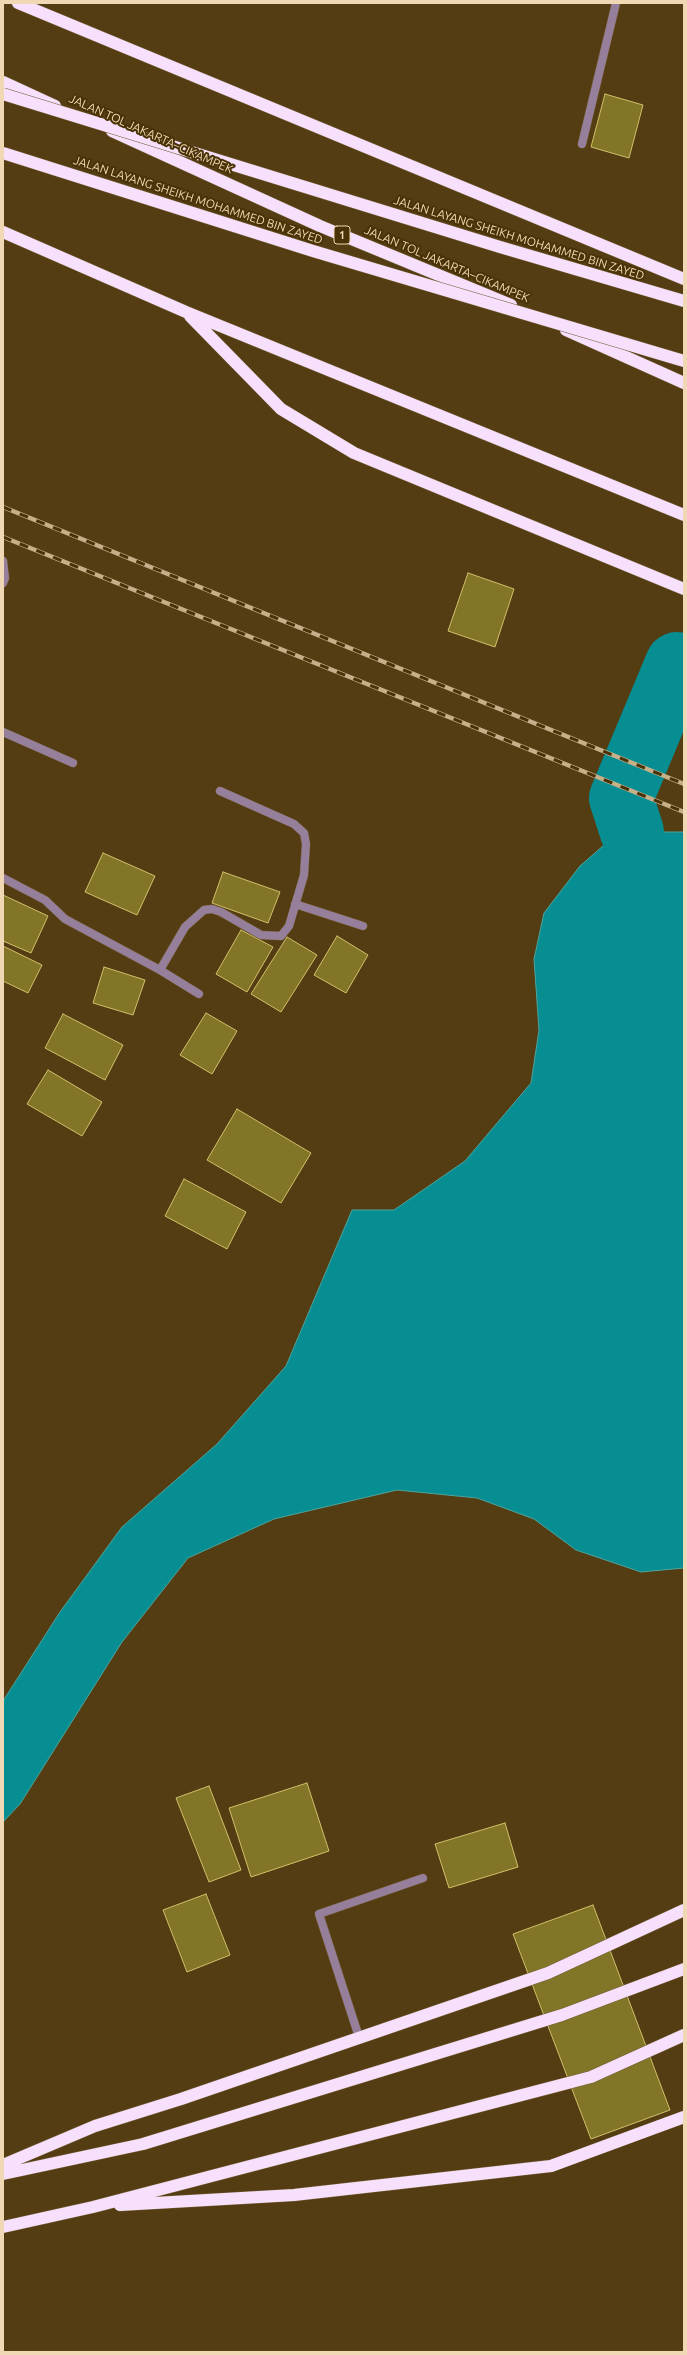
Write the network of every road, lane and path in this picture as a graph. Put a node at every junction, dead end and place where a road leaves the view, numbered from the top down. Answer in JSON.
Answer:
{"nodes":[{"id":1,"x":18,"y":3,"type":"edge"},
{"id":2,"x":616,"y":3,"type":"edge"},
{"id":3,"x":3,"y":82,"type":"edge"},
{"id":4,"x":3,"y":94,"type":"edge"},
{"id":5,"x":582,"y":144,"type":"dead end"},
{"id":6,"x":3,"y":153,"type":"edge"},
{"id":7,"x":3,"y":232,"type":"edge"},
{"id":8,"x":684,"y":279,"type":"edge"},
{"id":9,"x":684,"y":301,"type":"edge"},
{"id":10,"x":186,"y":312,"type":"junction"},
{"id":11,"x":684,"y":361,"type":"edge"},
{"id":12,"x":684,"y":383,"type":"edge"},
{"id":13,"x":684,"y":515,"type":"edge"},
{"id":14,"x":3,"y":561,"type":"edge"},
{"id":15,"x":3,"y":583,"type":"edge"},
{"id":16,"x":684,"y":589,"type":"edge"},
{"id":17,"x":3,"y":732,"type":"edge"},
{"id":18,"x":73,"y":763,"type":"dead end"},
{"id":19,"x":220,"y":791,"type":"dead end"},
{"id":20,"x":3,"y":878,"type":"edge"},
{"id":21,"x":295,"y":904,"type":"junction"},
{"id":22,"x":363,"y":926,"type":"dead end"},
{"id":23,"x":160,"y":970,"type":"junction"},
{"id":24,"x":199,"y":994,"type":"dead end"},
{"id":25,"x":422,"y":1878,"type":"dead end"},
{"id":26,"x":684,"y":1910,"type":"edge"},
{"id":27,"x":684,"y":1969,"type":"edge"},
{"id":28,"x":684,"y":2035,"type":"edge"},
{"id":29,"x":359,"y":2037,"type":"junction"},
{"id":30,"x":684,"y":2117,"type":"edge"},
{"id":31,"x":3,"y":2165,"type":"edge"},
{"id":32,"x":3,"y":2174,"type":"edge"},
{"id":33,"x":93,"y":2207,"type":"junction"},
{"id":34,"x":3,"y":2227,"type":"edge"}],
"edges":[{"from":1,"to":8,"type":"highway"},
{"from":2,"to":5,"type":"street"},
{"from":3,"to":12,"type":"highway","name":"JALAN TOL JAKARTA–CIKAMPEK","number":"1"},
{"from":4,"to":9,"type":"highway","name":"JALAN LAYANG SHEIKH MOHAMMED BIN ZAYED","bridge":true},
{"from":6,"to":11,"type":"highway","name":"JALAN LAYANG SHEIKH MOHAMMED BIN ZAYED","number":"1","bridge":true},
{"from":7,"to":10,"type":"highway"},
{"from":10,"to":13,"type":"highway"},
{"from":10,"to":16,"type":"highway"},
{"from":14,"to":15,"type":"street"},
{"from":17,"to":18,"type":"street"},
{"from":19,"to":21,"type":"street"},
{"from":20,"to":23,"type":"street"},
{"from":21,"to":22,"type":"street"},
{"from":21,"to":23,"type":"street"},
{"from":23,"to":24,"type":"street"},
{"from":25,"to":29,"type":"street"},
{"from":26,"to":29,"type":"highway"},
{"from":27,"to":32,"type":"highway"},
{"from":28,"to":33,"type":"highway"},
{"from":29,"to":31,"type":"highway"},
{"from":30,"to":33,"type":"highway"},
{"from":33,"to":34,"type":"highway"}]}
